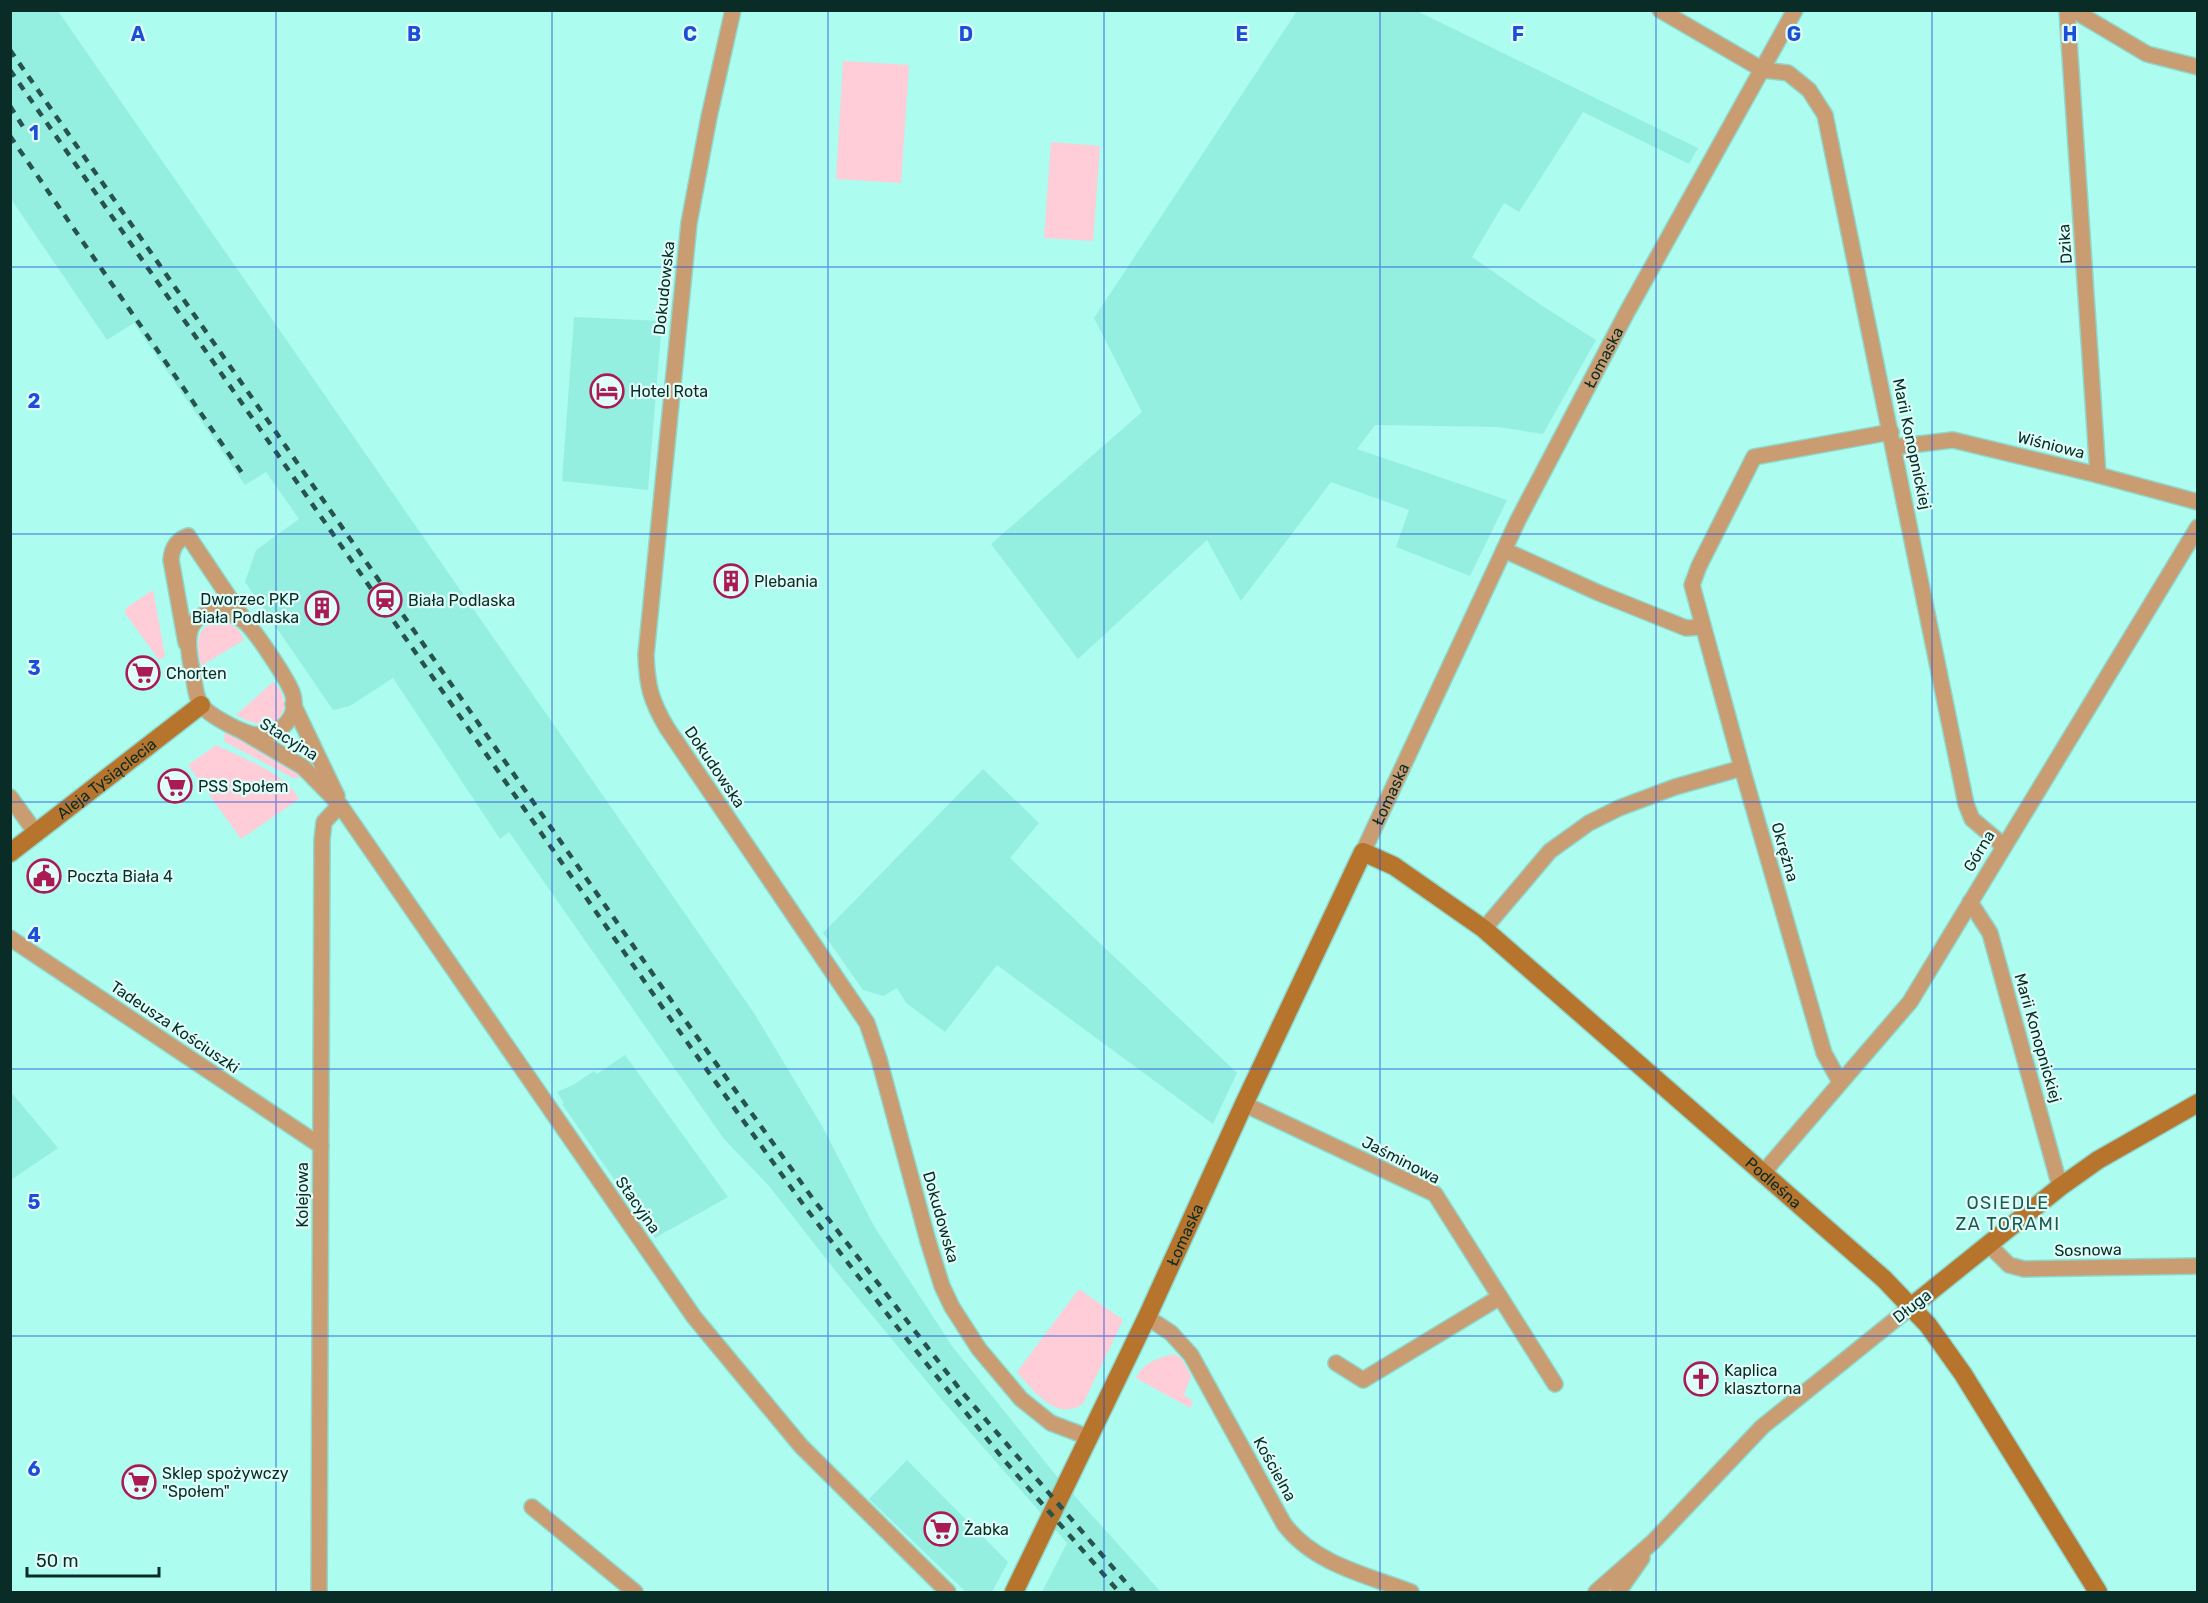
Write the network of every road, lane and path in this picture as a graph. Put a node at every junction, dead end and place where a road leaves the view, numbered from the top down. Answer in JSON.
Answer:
{"nodes":[{"id":1,"x":733,"y":10,"type":"edge"},
{"id":2,"x":1660,"y":10,"type":"edge"},
{"id":3,"x":1795,"y":10,"type":"edge"},
{"id":4,"x":2067,"y":10,"type":"edge"},
{"id":5,"x":2073,"y":10,"type":"edge"},
{"id":6,"x":2198,"y":67,"type":"edge"},
{"id":7,"x":1763,"y":70,"type":"junction"},
{"id":8,"x":1893,"y":439,"type":"junction"},
{"id":9,"x":2098,"y":475,"type":"junction"},
{"id":10,"x":2198,"y":502,"type":"edge"},
{"id":11,"x":2198,"y":527,"type":"edge"},
{"id":12,"x":1504,"y":550,"type":"junction"},
{"id":13,"x":246,"y":623,"type":"junction"},
{"id":14,"x":1703,"y":627,"type":"junction"},
{"id":15,"x":187,"y":646,"type":"junction"},
{"id":16,"x":293,"y":704,"type":"junction"},
{"id":17,"x":201,"y":705,"type":"junction"},
{"id":18,"x":242,"y":731,"type":"junction"},
{"id":19,"x":1742,"y":768,"type":"junction"},
{"id":20,"x":10,"y":797,"type":"edge"},
{"id":21,"x":340,"y":805,"type":"junction"},
{"id":22,"x":36,"y":833,"type":"junction"},
{"id":23,"x":2004,"y":846,"type":"junction"},
{"id":24,"x":1363,"y":852,"type":"junction"},
{"id":25,"x":10,"y":853,"type":"edge"},
{"id":26,"x":1970,"y":902,"type":"junction"},
{"id":27,"x":1484,"y":929,"type":"junction"},
{"id":28,"x":10,"y":939,"type":"edge"},
{"id":29,"x":1840,"y":1082,"type":"junction"},
{"id":30,"x":2198,"y":1103,"type":"edge"},
{"id":31,"x":1244,"y":1104,"type":"junction"},
{"id":32,"x":321,"y":1146,"type":"junction"},
{"id":33,"x":1763,"y":1173,"type":"junction"},
{"id":34,"x":2060,"y":1187,"type":"junction"},
{"id":35,"x":1989,"y":1245,"type":"junction"},
{"id":36,"x":2198,"y":1266,"type":"edge"},
{"id":37,"x":1500,"y":1297,"type":"junction"},
{"id":38,"x":1912,"y":1306,"type":"junction"},
{"id":39,"x":1147,"y":1317,"type":"junction"},
{"id":40,"x":1336,"y":1363,"type":"dead end"},
{"id":41,"x":1554,"y":1384,"type":"dead end"},
{"id":42,"x":1088,"y":1437,"type":"junction"},
{"id":43,"x":532,"y":1507,"type":"dead end"},
{"id":44,"x":1654,"y":1541,"type":"junction"},
{"id":45,"x":319,"y":1593,"type":"edge"},
{"id":46,"x":635,"y":1593,"type":"edge"},
{"id":47,"x":948,"y":1593,"type":"edge"},
{"id":48,"x":1014,"y":1593,"type":"edge"},
{"id":49,"x":1411,"y":1593,"type":"edge"},
{"id":50,"x":1596,"y":1593,"type":"edge"},
{"id":51,"x":1618,"y":1593,"type":"edge"},
{"id":52,"x":2098,"y":1593,"type":"edge"}],
"edges":[{"from":1,"to":42,"type":"street","name":"Dokudowska"},
{"from":2,"to":7,"type":"street","name":"Marii Konopnickiej"},
{"from":3,"to":7,"type":"street","name":"Łomaska"},
{"from":4,"to":9,"type":"street","name":"Dzika"},
{"from":5,"to":6,"type":"street"},
{"from":7,"to":8,"type":"street","name":"Marii Konopnickiej"},
{"from":7,"to":12,"type":"street","name":"Łomaska"},
{"from":8,"to":9,"type":"street","name":"Wiśniowa"},
{"from":8,"to":14,"type":"street","name":"Okrężna"},
{"from":8,"to":23,"type":"street","name":"Marii Konopnickiej"},
{"from":9,"to":10,"type":"street","name":"Wiśniowa"},
{"from":11,"to":23,"type":"street","name":"Górna"},
{"from":12,"to":14,"type":"street"},
{"from":12,"to":24,"type":"street","name":"Łomaska"},
{"from":13,"to":15,"type":"street"},
{"from":13,"to":15,"type":"street"},
{"from":13,"to":16,"type":"street"},
{"from":14,"to":19,"type":"street","name":"Okrężna"},
{"from":15,"to":17,"type":"street"},
{"from":16,"to":18,"type":"street"},
{"from":16,"to":21,"type":"street","name":"Stacyjna"},
{"from":17,"to":18,"type":"street"},
{"from":17,"to":22,"type":"street","name":"Aleja Tysiąclecia"},
{"from":18,"to":21,"type":"street","name":"Stacyjna"},
{"from":19,"to":27,"type":"street"},
{"from":19,"to":29,"type":"street","name":"Okrężna"},
{"from":20,"to":22,"type":"street"},
{"from":21,"to":32,"type":"street","name":"Kolejowa"},
{"from":21,"to":47,"type":"street","name":"Stacyjna"},
{"from":22,"to":25,"type":"street","name":"Aleja Tysiąclecia"},
{"from":23,"to":26,"type":"street","name":"Górna"},
{"from":24,"to":27,"type":"street","name":"Podleśna"},
{"from":24,"to":31,"type":"street","name":"Łomaska"},
{"from":26,"to":29,"type":"street","name":"Górna"},
{"from":26,"to":34,"type":"street","name":"Marii Konopnickiej"},
{"from":27,"to":33,"type":"street","name":"Podleśna"},
{"from":28,"to":32,"type":"street","name":"Tadeusza Kościuszki"},
{"from":29,"to":33,"type":"street","name":"Górna"},
{"from":30,"to":34,"type":"street","name":"Długa"},
{"from":31,"to":37,"type":"street","name":"Jaśminowa"},
{"from":31,"to":39,"type":"street","name":"Łomaska"},
{"from":32,"to":45,"type":"street","name":"Kolejowa"},
{"from":33,"to":38,"type":"street","name":"Podleśna"},
{"from":34,"to":35,"type":"street","name":"Długa"},
{"from":35,"to":36,"type":"street","name":"Sosnowa"},
{"from":35,"to":38,"type":"street","name":"Długa"},
{"from":37,"to":40,"type":"street"},
{"from":37,"to":41,"type":"street","name":"Jaśminowa"},
{"from":38,"to":44,"type":"street","name":"Długa"},
{"from":38,"to":52,"type":"street","name":"Podleśna"},
{"from":39,"to":42,"type":"street","name":"Łomaska"},
{"from":39,"to":49,"type":"street","name":"Kościelna"},
{"from":42,"to":48,"type":"street","name":"Łomaska"},
{"from":43,"to":46,"type":"street"},
{"from":44,"to":50,"type":"street","name":"Długa"},
{"from":44,"to":51,"type":"street","name":"Długa"}]}
